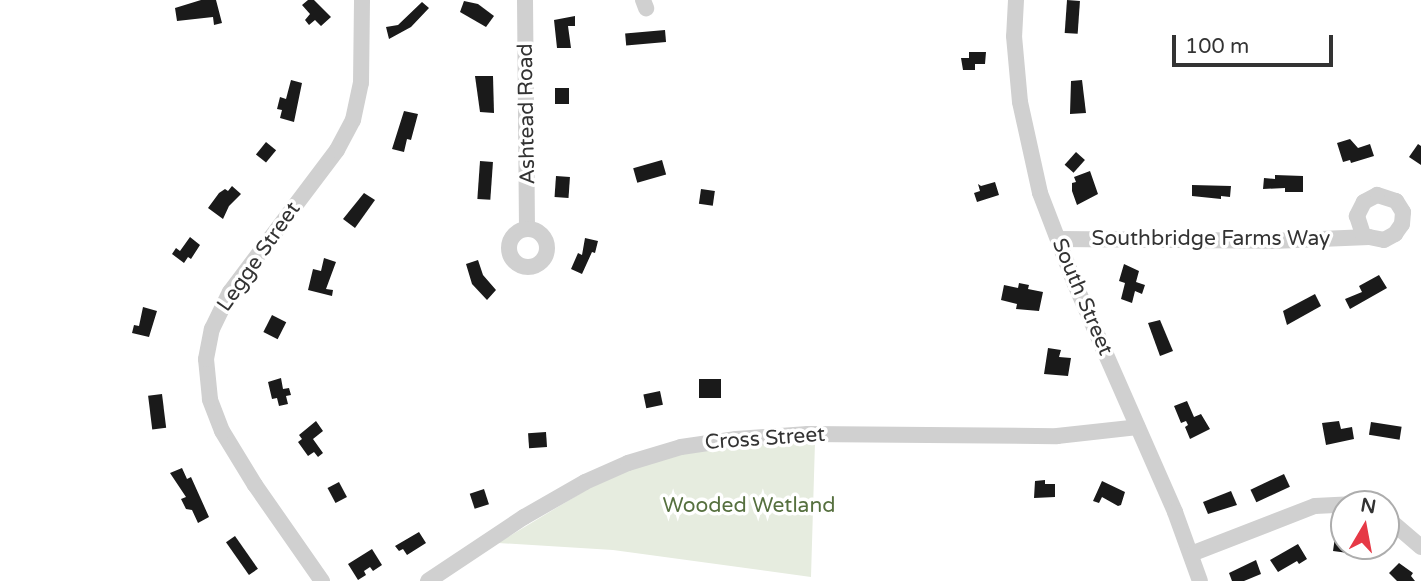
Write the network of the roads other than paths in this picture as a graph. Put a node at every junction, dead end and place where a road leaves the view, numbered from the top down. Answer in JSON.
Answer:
{"nodes":[{"id":1,"x":362,"y":0,"type":"edge"},
{"id":2,"x":525,"y":0,"type":"edge"},
{"id":3,"x":1016,"y":0,"type":"edge"},
{"id":4,"x":527,"y":228,"type":"dead end"},
{"id":5,"x":1364,"y":237,"type":"dead end"},
{"id":6,"x":1058,"y":239,"type":"junction"},
{"id":7,"x":1138,"y":426,"type":"junction"},
{"id":8,"x":1330,"y":505,"type":"edge"},
{"id":9,"x":1400,"y":529,"type":"edge"},
{"id":10,"x":1421,"y":547,"type":"edge"},
{"id":11,"x":1191,"y":554,"type":"junction"},
{"id":12,"x":322,"y":581,"type":"edge"},
{"id":13,"x":428,"y":581,"type":"edge"},
{"id":14,"x":1200,"y":581,"type":"edge"}],
"edges":[{"from":1,"to":12,"type":"street","name":"Legge Street"},
{"from":2,"to":4,"type":"street","name":"Ashtead Road"},
{"from":3,"to":6,"type":"street","name":"South Street"},
{"from":5,"to":6,"type":"street","name":"Southbridge Farms Way"},
{"from":6,"to":7,"type":"street","name":"South Street"},
{"from":7,"to":11,"type":"street","name":"South Street"},
{"from":7,"to":13,"type":"street","name":"Cross Street"},
{"from":8,"to":11,"type":"street"},
{"from":9,"to":10,"type":"street"},
{"from":11,"to":14,"type":"street","name":"South Street"}]}
